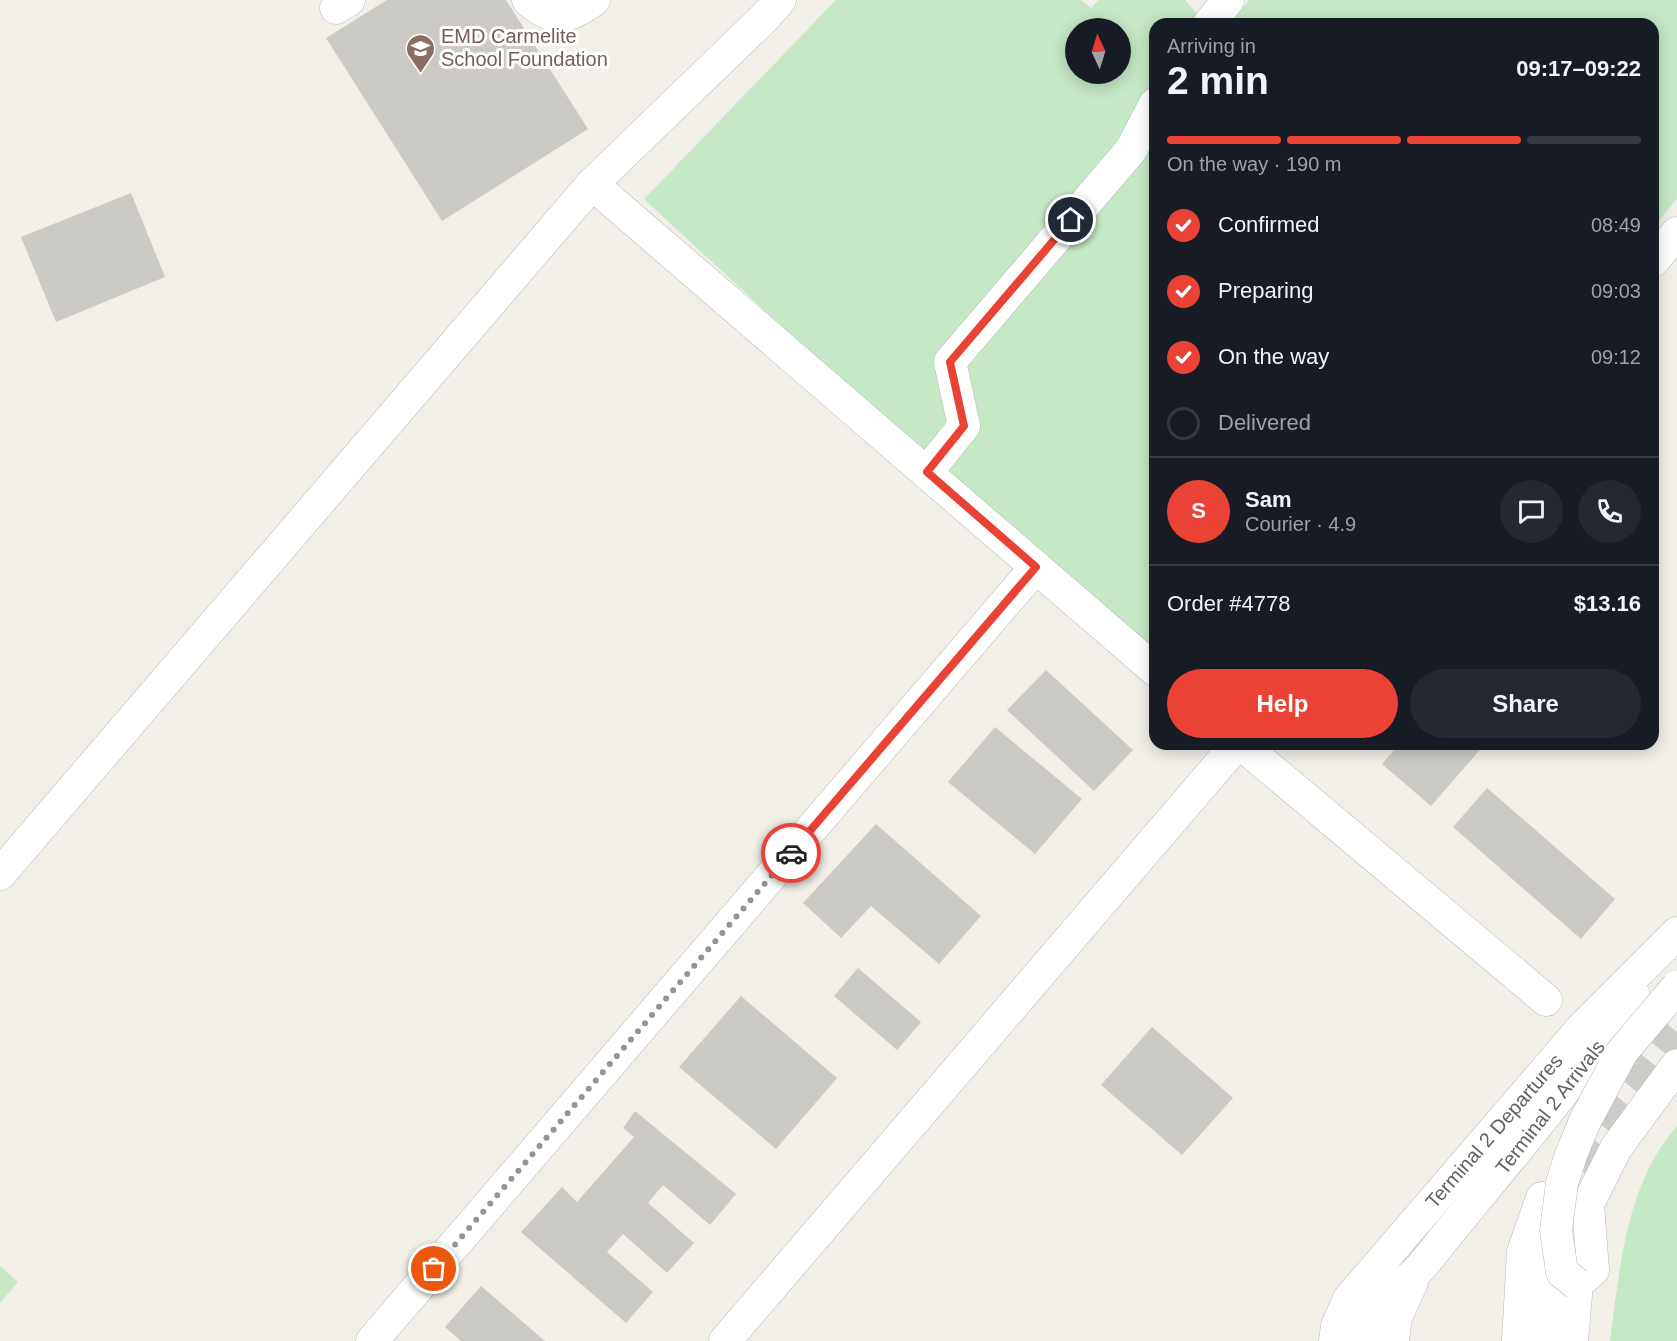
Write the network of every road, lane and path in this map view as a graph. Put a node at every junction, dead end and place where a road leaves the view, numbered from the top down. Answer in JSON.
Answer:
{"nodes":[{"id":1,"x":528,"y":0,"type":"edge"},
{"id":2,"x":594,"y":0,"type":"edge"},
{"id":3,"x":780,"y":0,"type":"edge"},
{"id":4,"x":1228,"y":0,"type":"edge"},
{"id":5,"x":1214,"y":18,"type":"edge"},
{"id":6,"x":1149,"y":116,"type":"edge"},
{"id":7,"x":592,"y":184,"type":"junction"},
{"id":8,"x":1677,"y":232,"type":"edge"},
{"id":9,"x":1659,"y":254,"type":"edge"},
{"id":10,"x":927,"y":472,"type":"junction"},
{"id":11,"x":1036,"y":567,"type":"junction"},
{"id":12,"x":1149,"y":664,"type":"edge"},
{"id":13,"x":1232,"y":750,"type":"edge"},
{"id":14,"x":1248,"y":750,"type":"edge"},
{"id":15,"x":0,"y":874,"type":"edge"},
{"id":16,"x":1676,"y":934,"type":"edge"},
{"id":17,"x":1677,"y":987,"type":"edge"},
{"id":18,"x":1546,"y":1000,"type":"dead end"},
{"id":19,"x":1677,"y":1065,"type":"edge"},
{"id":20,"x":1567,"y":1169,"type":"tunnel mouth"},
{"id":21,"x":1542,"y":1198,"type":"dead end"},
{"id":22,"x":1416,"y":1272,"type":"junction"},
{"id":23,"x":1577,"y":1284,"type":"junction"},
{"id":24,"x":372,"y":1341,"type":"edge"},
{"id":25,"x":725,"y":1341,"type":"edge"},
{"id":26,"x":1335,"y":1341,"type":"edge"},
{"id":27,"x":1365,"y":1341,"type":"edge"},
{"id":28,"x":1393,"y":1341,"type":"edge"},
{"id":29,"x":1518,"y":1341,"type":"edge"},
{"id":30,"x":1543,"y":1341,"type":"edge"},
{"id":31,"x":1572,"y":1341,"type":"edge"}],
"edges":[{"from":1,"to":2,"type":"street"},
{"from":3,"to":7,"type":"street"},
{"from":4,"to":5,"type":"street"},
{"from":6,"to":10,"type":"street"},
{"from":7,"to":10,"type":"street"},
{"from":7,"to":15,"type":"street"},
{"from":8,"to":9,"type":"street"},
{"from":10,"to":11,"type":"street"},
{"from":11,"to":12,"type":"street"},
{"from":11,"to":24,"type":"street"},
{"from":13,"to":25,"type":"street"},
{"from":14,"to":18,"type":"street"},
{"from":16,"to":22,"type":"street","name":"Terminal 2 Arrivals"},
{"from":16,"to":26,"type":"street","name":"Terminal 2 Departures"},
{"from":17,"to":23,"type":"street","bridge":true},
{"from":19,"to":23,"type":"street"},
{"from":20,"to":30,"type":"street"},
{"from":21,"to":29,"type":"street"},
{"from":22,"to":27,"type":"street","name":"Terminal 2 Arrivals"},
{"from":22,"to":28,"type":"street","name":"Terminal 2 Arrivals"},
{"from":23,"to":31,"type":"street"}]}
